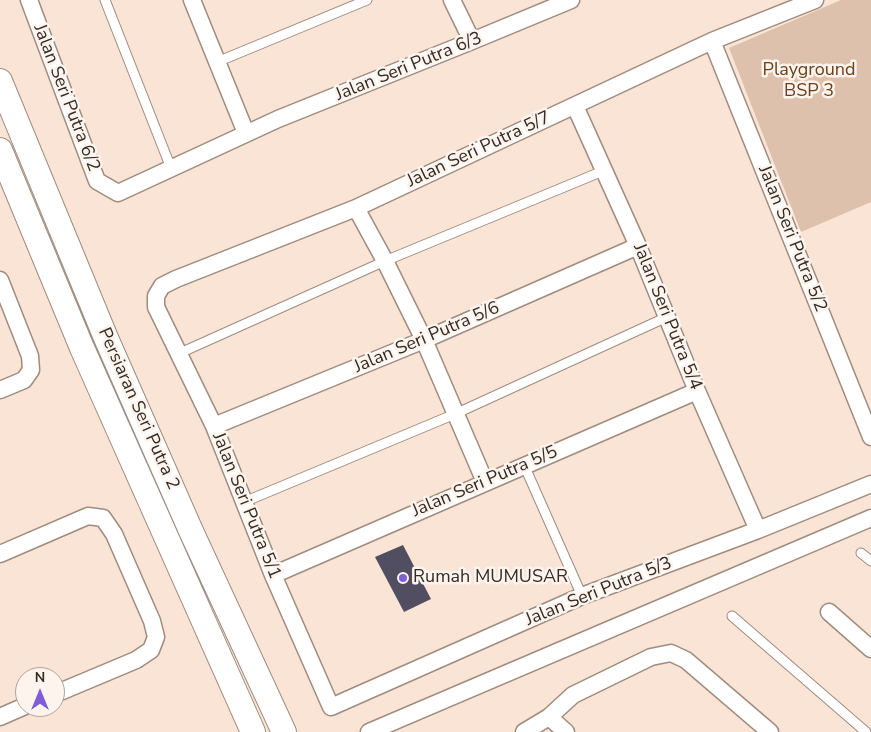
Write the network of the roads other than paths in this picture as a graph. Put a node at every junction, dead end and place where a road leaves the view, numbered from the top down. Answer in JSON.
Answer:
{"nodes":[{"id":1,"x":30,"y":0,"type":"edge"},
{"id":2,"x":105,"y":0,"type":"edge"},
{"id":3,"x":192,"y":0,"type":"edge"},
{"id":4,"x":367,"y":0,"type":"edge"},
{"id":5,"x":452,"y":0,"type":"edge"},
{"id":6,"x":571,"y":0,"type":"edge"},
{"id":7,"x":815,"y":0,"type":"edge"},
{"id":8,"x":472,"y":41,"type":"junction"},
{"id":9,"x":712,"y":41,"type":"junction"},
{"id":10,"x":217,"y":62,"type":"junction"},
{"id":11,"x":0,"y":81,"type":"edge"},
{"id":12,"x":575,"y":106,"type":"junction"},
{"id":13,"x":246,"y":133,"type":"junction"},
{"id":14,"x":0,"y":150,"type":"edge"},
{"id":15,"x":172,"y":168,"type":"junction"},
{"id":16,"x":603,"y":171,"type":"junction"},
{"id":17,"x":356,"y":208,"type":"junction"},
{"id":18,"x":638,"y":246,"type":"junction"},
{"id":19,"x":385,"y":261,"type":"junction"},
{"id":20,"x":0,"y":280,"type":"edge"},
{"id":21,"x":156,"y":307,"type":"joint"},
{"id":22,"x":667,"y":317,"type":"junction"},
{"id":23,"x":424,"y":340,"type":"junction"},
{"id":24,"x":180,"y":353,"type":"junction"},
{"id":25,"x":0,"y":390,"type":"edge"},
{"id":26,"x":697,"y":391,"type":"junction"},
{"id":27,"x":455,"y":414,"type":"junction"},
{"id":28,"x":214,"y":426,"type":"junction"},
{"id":29,"x":871,"y":437,"type":"edge"},
{"id":30,"x":524,"y":465,"type":"junction"},
{"id":31,"x":485,"y":482,"type":"junction"},
{"id":32,"x":871,"y":484,"type":"edge"},
{"id":33,"x":244,"y":502,"type":"junction"},
{"id":34,"x":871,"y":518,"type":"edge"},
{"id":35,"x":758,"y":530,"type":"junction"},
{"id":36,"x":861,"y":553,"type":"dead end"},
{"id":37,"x":0,"y":554,"type":"edge"},
{"id":38,"x":871,"y":561,"type":"edge"},
{"id":39,"x":273,"y":575,"type":"junction"},
{"id":40,"x":582,"y":596,"type":"junction"},
{"id":41,"x":829,"y":612,"type":"dead end"},
{"id":42,"x":732,"y":616,"type":"dead end"},
{"id":43,"x":871,"y":649,"type":"edge"},
{"id":44,"x":65,"y":690,"type":"edge"},
{"id":45,"x":331,"y":707,"type":"joint"},
{"id":46,"x":15,"y":710,"type":"edge"},
{"id":47,"x":0,"y":717,"type":"edge"},
{"id":48,"x":549,"y":717,"type":"junction"},
{"id":49,"x":287,"y":729,"type":"edge"},
{"id":50,"x":252,"y":731,"type":"edge"},
{"id":51,"x":369,"y":732,"type":"edge"},
{"id":52,"x":524,"y":732,"type":"edge"},
{"id":53,"x":566,"y":732,"type":"edge"},
{"id":54,"x":770,"y":732,"type":"edge"},
{"id":55,"x":866,"y":732,"type":"edge"}],
"edges":[{"from":1,"to":15,"type":"street","name":"Jalan Seri Putra 6/2"},
{"from":2,"to":15,"type":"lane"},
{"from":3,"to":10,"type":"street"},
{"from":4,"to":10,"type":"lane"},
{"from":5,"to":8,"type":"street"},
{"from":6,"to":8,"type":"street","name":"Jalan Seri Putra 6/3"},
{"from":7,"to":9,"type":"street","name":"Jalan Seri Putra 5/7"},
{"from":8,"to":13,"type":"street","name":"Jalan Seri Putra 6/3"},
{"from":9,"to":12,"type":"street","name":"Jalan Seri Putra 5/7"},
{"from":9,"to":29,"type":"street","name":"Jalan Seri Putra 5/2"},
{"from":10,"to":13,"type":"street"},
{"from":11,"to":49,"type":"street","name":"Persiaran Seri Putra 2"},
{"from":12,"to":16,"type":"street","name":"Jalan Seri Putra 5/4"},
{"from":12,"to":17,"type":"street","name":"Jalan Seri Putra 5/7"},
{"from":13,"to":15,"type":"street","name":"Jalan Seri Putra 6/2"},
{"from":14,"to":50,"type":"street","name":"Persiaran Seri Putra 2"},
{"from":16,"to":18,"type":"street","name":"Jalan Seri Putra 5/4"},
{"from":16,"to":19,"type":"lane"},
{"from":17,"to":19,"type":"street"},
{"from":17,"to":21,"type":"street","name":"Jalan Seri Putra 5/7"},
{"from":18,"to":22,"type":"street","name":"Jalan Seri Putra 5/4"},
{"from":18,"to":23,"type":"street","name":"Jalan Seri Putra 5/6"},
{"from":19,"to":23,"type":"street"},
{"from":19,"to":24,"type":"lane"},
{"from":20,"to":25,"type":"street"},
{"from":21,"to":24,"type":"street","name":"Jalan Seri Putra 5/1"},
{"from":22,"to":26,"type":"street","name":"Jalan Seri Putra 5/4"},
{"from":22,"to":27,"type":"lane"},
{"from":23,"to":27,"type":"street"},
{"from":23,"to":28,"type":"street","name":"Jalan Seri Putra 5/6"},
{"from":24,"to":28,"type":"street","name":"Jalan Seri Putra 5/1"},
{"from":26,"to":30,"type":"street","name":"Jalan Seri Putra 5/5"},
{"from":26,"to":35,"type":"street","name":"Jalan Seri Putra 5/4"},
{"from":27,"to":31,"type":"street"},
{"from":27,"to":33,"type":"lane"},
{"from":28,"to":33,"type":"street","name":"Jalan Seri Putra 5/1"},
{"from":30,"to":31,"type":"street","name":"Jalan Seri Putra 5/5"},
{"from":30,"to":40,"type":"lane"},
{"from":31,"to":39,"type":"street","name":"Jalan Seri Putra 5/5"},
{"from":32,"to":35,"type":"street","name":"Jalan Seri Putra 5/3"},
{"from":33,"to":39,"type":"street","name":"Jalan Seri Putra 5/1"},
{"from":34,"to":51,"type":"street"},
{"from":35,"to":40,"type":"street","name":"Jalan Seri Putra 5/3"},
{"from":36,"to":38,"type":"lane"},
{"from":37,"to":44,"type":"street"},
{"from":39,"to":45,"type":"street","name":"Jalan Seri Putra 5/1"},
{"from":40,"to":45,"type":"street","name":"Jalan Seri Putra 5/3"},
{"from":41,"to":43,"type":"street"},
{"from":42,"to":55,"type":"lane"},
{"from":46,"to":47,"type":"street"},
{"from":48,"to":52,"type":"street"},
{"from":48,"to":53,"type":"street"},
{"from":48,"to":54,"type":"street"}]}
